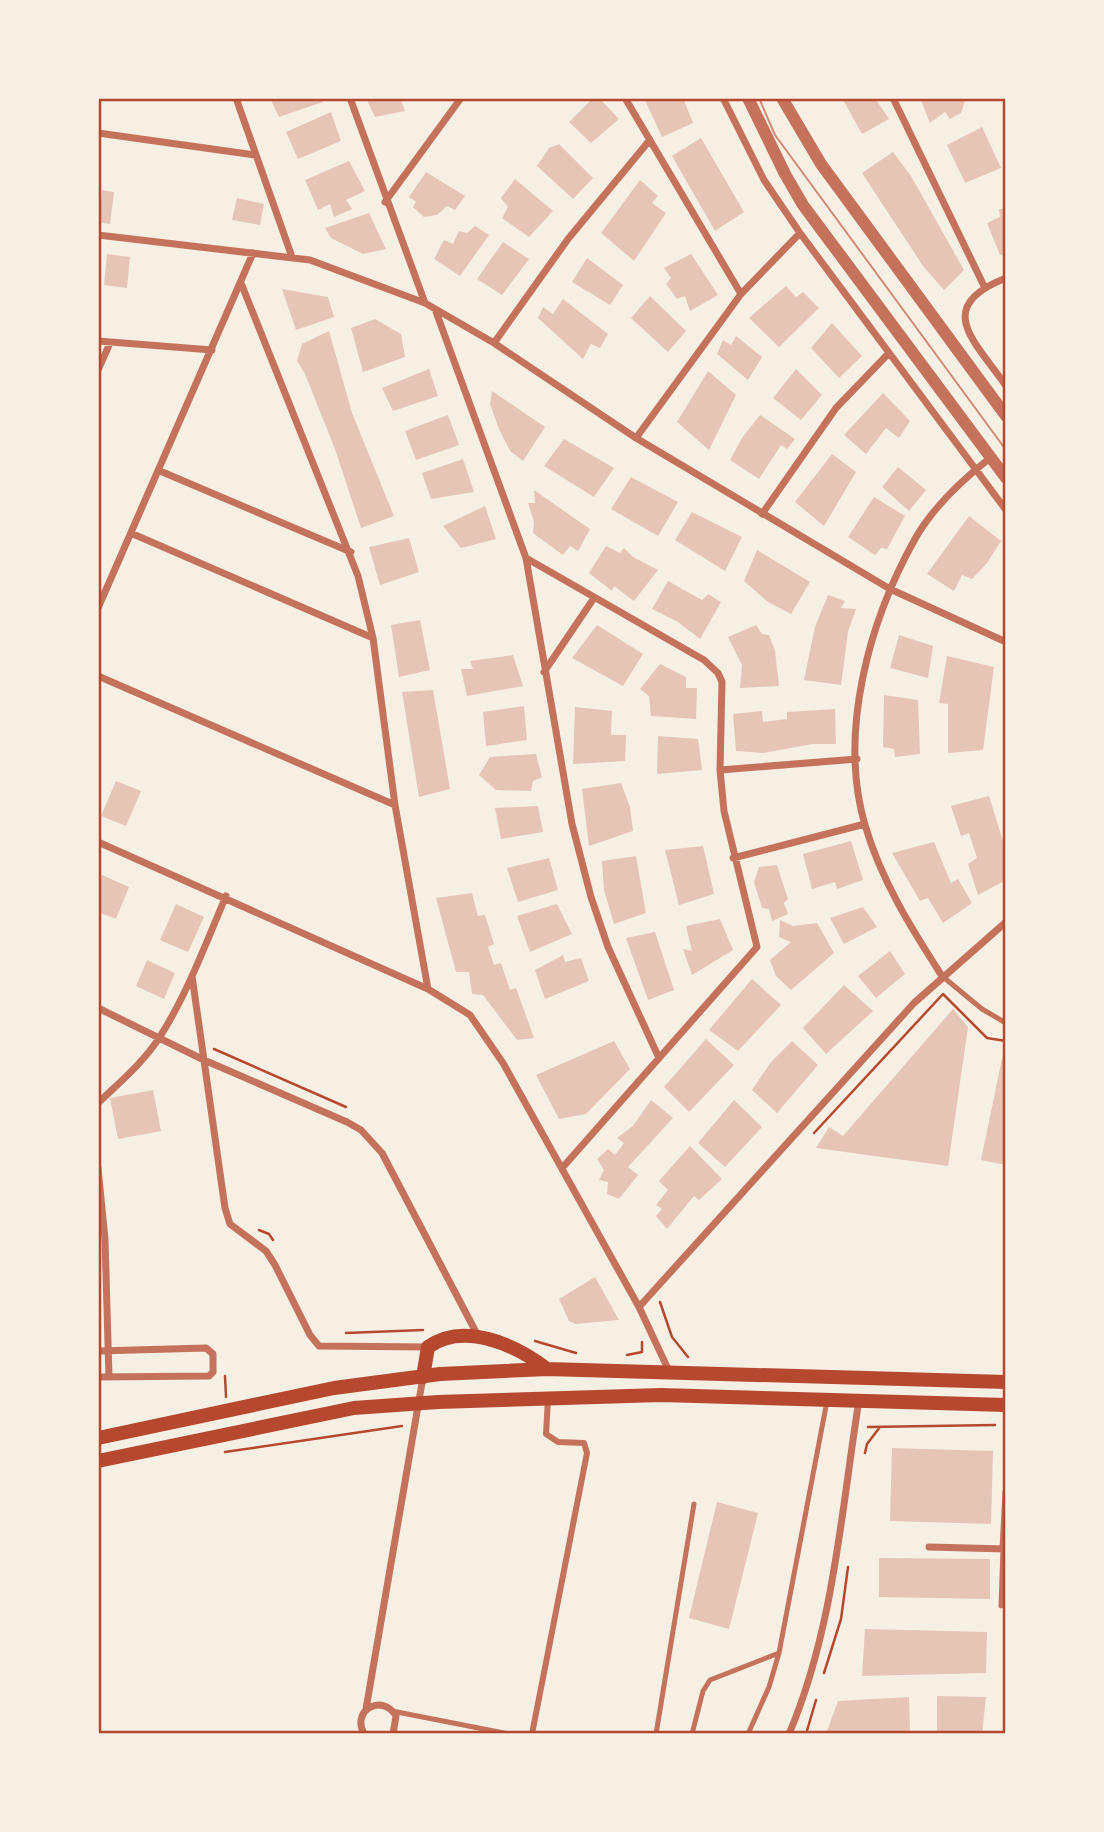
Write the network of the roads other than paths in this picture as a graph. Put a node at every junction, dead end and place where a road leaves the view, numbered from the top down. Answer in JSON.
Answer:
{"nodes":[{"id":1,"x":236,"y":98,"type":"edge"},
{"id":2,"x":350,"y":98,"type":"edge"},
{"id":3,"x":461,"y":98,"type":"edge"},
{"id":4,"x":625,"y":98,"type":"edge"},
{"id":5,"x":723,"y":98,"type":"edge"},
{"id":6,"x":748,"y":98,"type":"edge"},
{"id":7,"x":893,"y":98,"type":"edge"},
{"id":8,"x":782,"y":99,"type":"edge"},
{"id":9,"x":98,"y":133,"type":"edge"},
{"id":10,"x":649,"y":141,"type":"junction"},
{"id":11,"x":255,"y":155,"type":"junction"},
{"id":12,"x":386,"y":202,"type":"junction"},
{"id":13,"x":800,"y":233,"type":"junction"},
{"id":14,"x":98,"y":235,"type":"edge"},
{"id":15,"x":253,"y":253,"type":"junction"},
{"id":16,"x":292,"y":257,"type":"junction"},
{"id":17,"x":1006,"y":278,"type":"edge"},
{"id":18,"x":241,"y":283,"type":"junction"},
{"id":19,"x":984,"y":286,"type":"junction"},
{"id":20,"x":741,"y":294,"type":"junction"},
{"id":21,"x":425,"y":303,"type":"junction"},
{"id":22,"x":434,"y":308,"type":"junction"},
{"id":23,"x":98,"y":341,"type":"edge"},
{"id":24,"x":110,"y":343,"type":"junction"},
{"id":25,"x":494,"y":343,"type":"junction"},
{"id":26,"x":212,"y":351,"type":"junction"},
{"id":27,"x":888,"y":354,"type":"junction"},
{"id":28,"x":98,"y":370,"type":"edge"},
{"id":29,"x":1006,"y":386,"type":"edge"},
{"id":30,"x":1006,"y":416,"type":"edge"},
{"id":31,"x":636,"y":438,"type":"junction"},
{"id":32,"x":990,"y":458,"type":"junction"},
{"id":33,"x":975,"y":470,"type":"junction"},
{"id":34,"x":160,"y":471,"type":"junction"},
{"id":35,"x":1006,"y":478,"type":"edge"},
{"id":36,"x":1006,"y":510,"type":"edge"},
{"id":37,"x":762,"y":514,"type":"junction"},
{"id":38,"x":133,"y":534,"type":"junction"},
{"id":39,"x":351,"y":552,"type":"junction"},
{"id":40,"x":526,"y":558,"type":"junction"},
{"id":41,"x":890,"y":589,"type":"junction"},
{"id":42,"x":594,"y":598,"type":"junction"},
{"id":43,"x":98,"y":606,"type":"edge"},
{"id":44,"x":373,"y":638,"type":"junction"},
{"id":45,"x":1006,"y":642,"type":"edge"},
{"id":46,"x":544,"y":672,"type":"junction"},
{"id":47,"x":98,"y":676,"type":"edge"},
{"id":48,"x":857,"y":759,"type":"junction"},
{"id":49,"x":720,"y":770,"type":"junction"},
{"id":50,"x":395,"y":805,"type":"junction"},
{"id":51,"x":864,"y":824,"type":"junction"},
{"id":52,"x":98,"y":842,"type":"edge"},
{"id":53,"x":733,"y":858,"type":"junction"},
{"id":54,"x":226,"y":897,"type":"junction"},
{"id":55,"x":1006,"y":922,"type":"edge"},
{"id":56,"x":192,"y":976,"type":"junction"},
{"id":57,"x":942,"y":976,"type":"junction"},
{"id":58,"x":428,"y":989,"type":"junction"},
{"id":59,"x":98,"y":1008,"type":"edge"},
{"id":60,"x":1006,"y":1023,"type":"edge"},
{"id":61,"x":160,"y":1037,"type":"junction"},
{"id":62,"x":659,"y":1058,"type":"junction"},
{"id":63,"x":204,"y":1060,"type":"junction"},
{"id":64,"x":98,"y":1103,"type":"edge"},
{"id":65,"x":563,"y":1167,"type":"junction"},
{"id":66,"x":98,"y":1168,"type":"edge"},
{"id":67,"x":639,"y":1307,"type":"junction"},
{"id":68,"x":479,"y":1338,"type":"junction"},
{"id":69,"x":428,"y":1347,"type":"junction"},
{"id":70,"x":98,"y":1350,"type":"edge"},
{"id":71,"x":109,"y":1350,"type":"junction"},
{"id":72,"x":547,"y":1369,"type":"junction"},
{"id":73,"x":670,"y":1371,"type":"junction"},
{"id":74,"x":98,"y":1377,"type":"edge"},
{"id":75,"x":109,"y":1377,"type":"junction"},
{"id":76,"x":423,"y":1377,"type":"junction"},
{"id":77,"x":1006,"y":1382,"type":"edge"},
{"id":78,"x":548,"y":1397,"type":"junction"},
{"id":79,"x":828,"y":1398,"type":"junction"},
{"id":80,"x":859,"y":1399,"type":"junction"},
{"id":81,"x":412,"y":1404,"type":"junction"},
{"id":82,"x":1006,"y":1405,"type":"edge"},
{"id":83,"x":98,"y":1438,"type":"edge"},
{"id":84,"x":98,"y":1461,"type":"edge"},
{"id":85,"x":1006,"y":1492,"type":"edge"},
{"id":86,"x":694,"y":1504,"type":"dead end"},
{"id":87,"x":929,"y":1547,"type":"dead end"},
{"id":88,"x":1005,"y":1549,"type":"edge"},
{"id":89,"x":1001,"y":1606,"type":"dead end"},
{"id":90,"x":779,"y":1653,"type":"junction"},
{"id":91,"x":366,"y":1709,"type":"junction"},
{"id":92,"x":392,"y":1711,"type":"junction"},
{"id":93,"x":362,"y":1733,"type":"edge"},
{"id":94,"x":393,"y":1734,"type":"edge"},
{"id":95,"x":509,"y":1734,"type":"edge"},
{"id":96,"x":532,"y":1734,"type":"edge"},
{"id":97,"x":656,"y":1734,"type":"edge"},
{"id":98,"x":692,"y":1734,"type":"edge"},
{"id":99,"x":748,"y":1734,"type":"edge"},
{"id":100,"x":789,"y":1734,"type":"edge"}],
"edges":[{"from":1,"to":11,"type":"street"},
{"from":2,"to":12,"type":"street"},
{"from":3,"to":12,"type":"street"},
{"from":4,"to":10,"type":"street"},
{"from":5,"to":13,"type":"street"},
{"from":6,"to":32,"type":"street"},
{"from":7,"to":19,"type":"street"},
{"from":8,"to":30,"type":"street"},
{"from":9,"to":11,"type":"street"},
{"from":10,"to":20,"type":"street"},
{"from":10,"to":25,"type":"street"},
{"from":11,"to":16,"type":"street"},
{"from":12,"to":21,"type":"street"},
{"from":13,"to":20,"type":"street"},
{"from":13,"to":27,"type":"street"},
{"from":14,"to":15,"type":"street"},
{"from":15,"to":16,"type":"street"},
{"from":15,"to":18,"type":"street"},
{"from":16,"to":21,"type":"street"},
{"from":17,"to":19,"type":"street"},
{"from":18,"to":26,"type":"street"},
{"from":18,"to":39,"type":"street"},
{"from":19,"to":29,"type":"street"},
{"from":20,"to":31,"type":"street"},
{"from":21,"to":22,"type":"street"},
{"from":22,"to":25,"type":"street"},
{"from":22,"to":40,"type":"street"},
{"from":23,"to":24,"type":"street"},
{"from":24,"to":26,"type":"street"},
{"from":24,"to":28,"type":"street"},
{"from":25,"to":31,"type":"street"},
{"from":26,"to":34,"type":"street"},
{"from":27,"to":33,"type":"street"},
{"from":27,"to":37,"type":"street"},
{"from":31,"to":37,"type":"street"},
{"from":32,"to":33,"type":"street"},
{"from":32,"to":35,"type":"street"},
{"from":33,"to":36,"type":"street"},
{"from":33,"to":41,"type":"street"},
{"from":34,"to":38,"type":"street"},
{"from":34,"to":39,"type":"street"},
{"from":37,"to":41,"type":"street"},
{"from":38,"to":43,"type":"street"},
{"from":38,"to":44,"type":"street"},
{"from":39,"to":44,"type":"street"},
{"from":40,"to":42,"type":"street"},
{"from":40,"to":46,"type":"street"},
{"from":41,"to":45,"type":"street"},
{"from":41,"to":48,"type":"street"},
{"from":42,"to":46,"type":"street"},
{"from":42,"to":49,"type":"street"},
{"from":44,"to":50,"type":"street"},
{"from":46,"to":62,"type":"street"},
{"from":47,"to":50,"type":"street"},
{"from":48,"to":49,"type":"street"},
{"from":48,"to":51,"type":"street"},
{"from":49,"to":53,"type":"street"},
{"from":50,"to":58,"type":"street"},
{"from":51,"to":53,"type":"street"},
{"from":51,"to":57,"type":"street"},
{"from":52,"to":54,"type":"street"},
{"from":53,"to":62,"type":"street"},
{"from":54,"to":56,"type":"street"},
{"from":54,"to":58,"type":"street"},
{"from":55,"to":57,"type":"street"},
{"from":56,"to":61,"type":"street"},
{"from":56,"to":63,"type":"street"},
{"from":57,"to":60,"type":"lane"},
{"from":57,"to":67,"type":"street"},
{"from":58,"to":65,"type":"street"},
{"from":59,"to":61,"type":"street"},
{"from":61,"to":63,"type":"street"},
{"from":61,"to":64,"type":"street"},
{"from":62,"to":65,"type":"street"},
{"from":63,"to":68,"type":"street"},
{"from":63,"to":69,"type":"street"},
{"from":65,"to":67,"type":"street"},
{"from":66,"to":71,"type":"street"},
{"from":67,"to":73,"type":"street"},
{"from":68,"to":69,"type":"main road"},
{"from":68,"to":72,"type":"main road"},
{"from":69,"to":76,"type":"main road"},
{"from":70,"to":71,"type":"street"},
{"from":71,"to":75,"type":"street"},
{"from":71,"to":75,"type":"street"},
{"from":72,"to":73,"type":"main road"},
{"from":72,"to":76,"type":"main road"},
{"from":73,"to":77,"type":"main road"},
{"from":74,"to":75,"type":"street"},
{"from":76,"to":81,"type":"street"},
{"from":76,"to":83,"type":"main road"},
{"from":78,"to":79,"type":"main road"},
{"from":78,"to":81,"type":"main road"},
{"from":78,"to":96,"type":"street"},
{"from":79,"to":80,"type":"main road"},
{"from":79,"to":90,"type":"lane"},
{"from":80,"to":82,"type":"main road"},
{"from":80,"to":100,"type":"street"},
{"from":81,"to":84,"type":"main road"},
{"from":81,"to":91,"type":"street"},
{"from":85,"to":88,"type":"street"},
{"from":86,"to":97,"type":"lane"},
{"from":87,"to":88,"type":"street"},
{"from":88,"to":89,"type":"lane"},
{"from":90,"to":98,"type":"lane"},
{"from":90,"to":99,"type":"lane"},
{"from":91,"to":92,"type":"street"},
{"from":91,"to":93,"type":"street"},
{"from":92,"to":94,"type":"street"},
{"from":92,"to":95,"type":"lane"}]}
